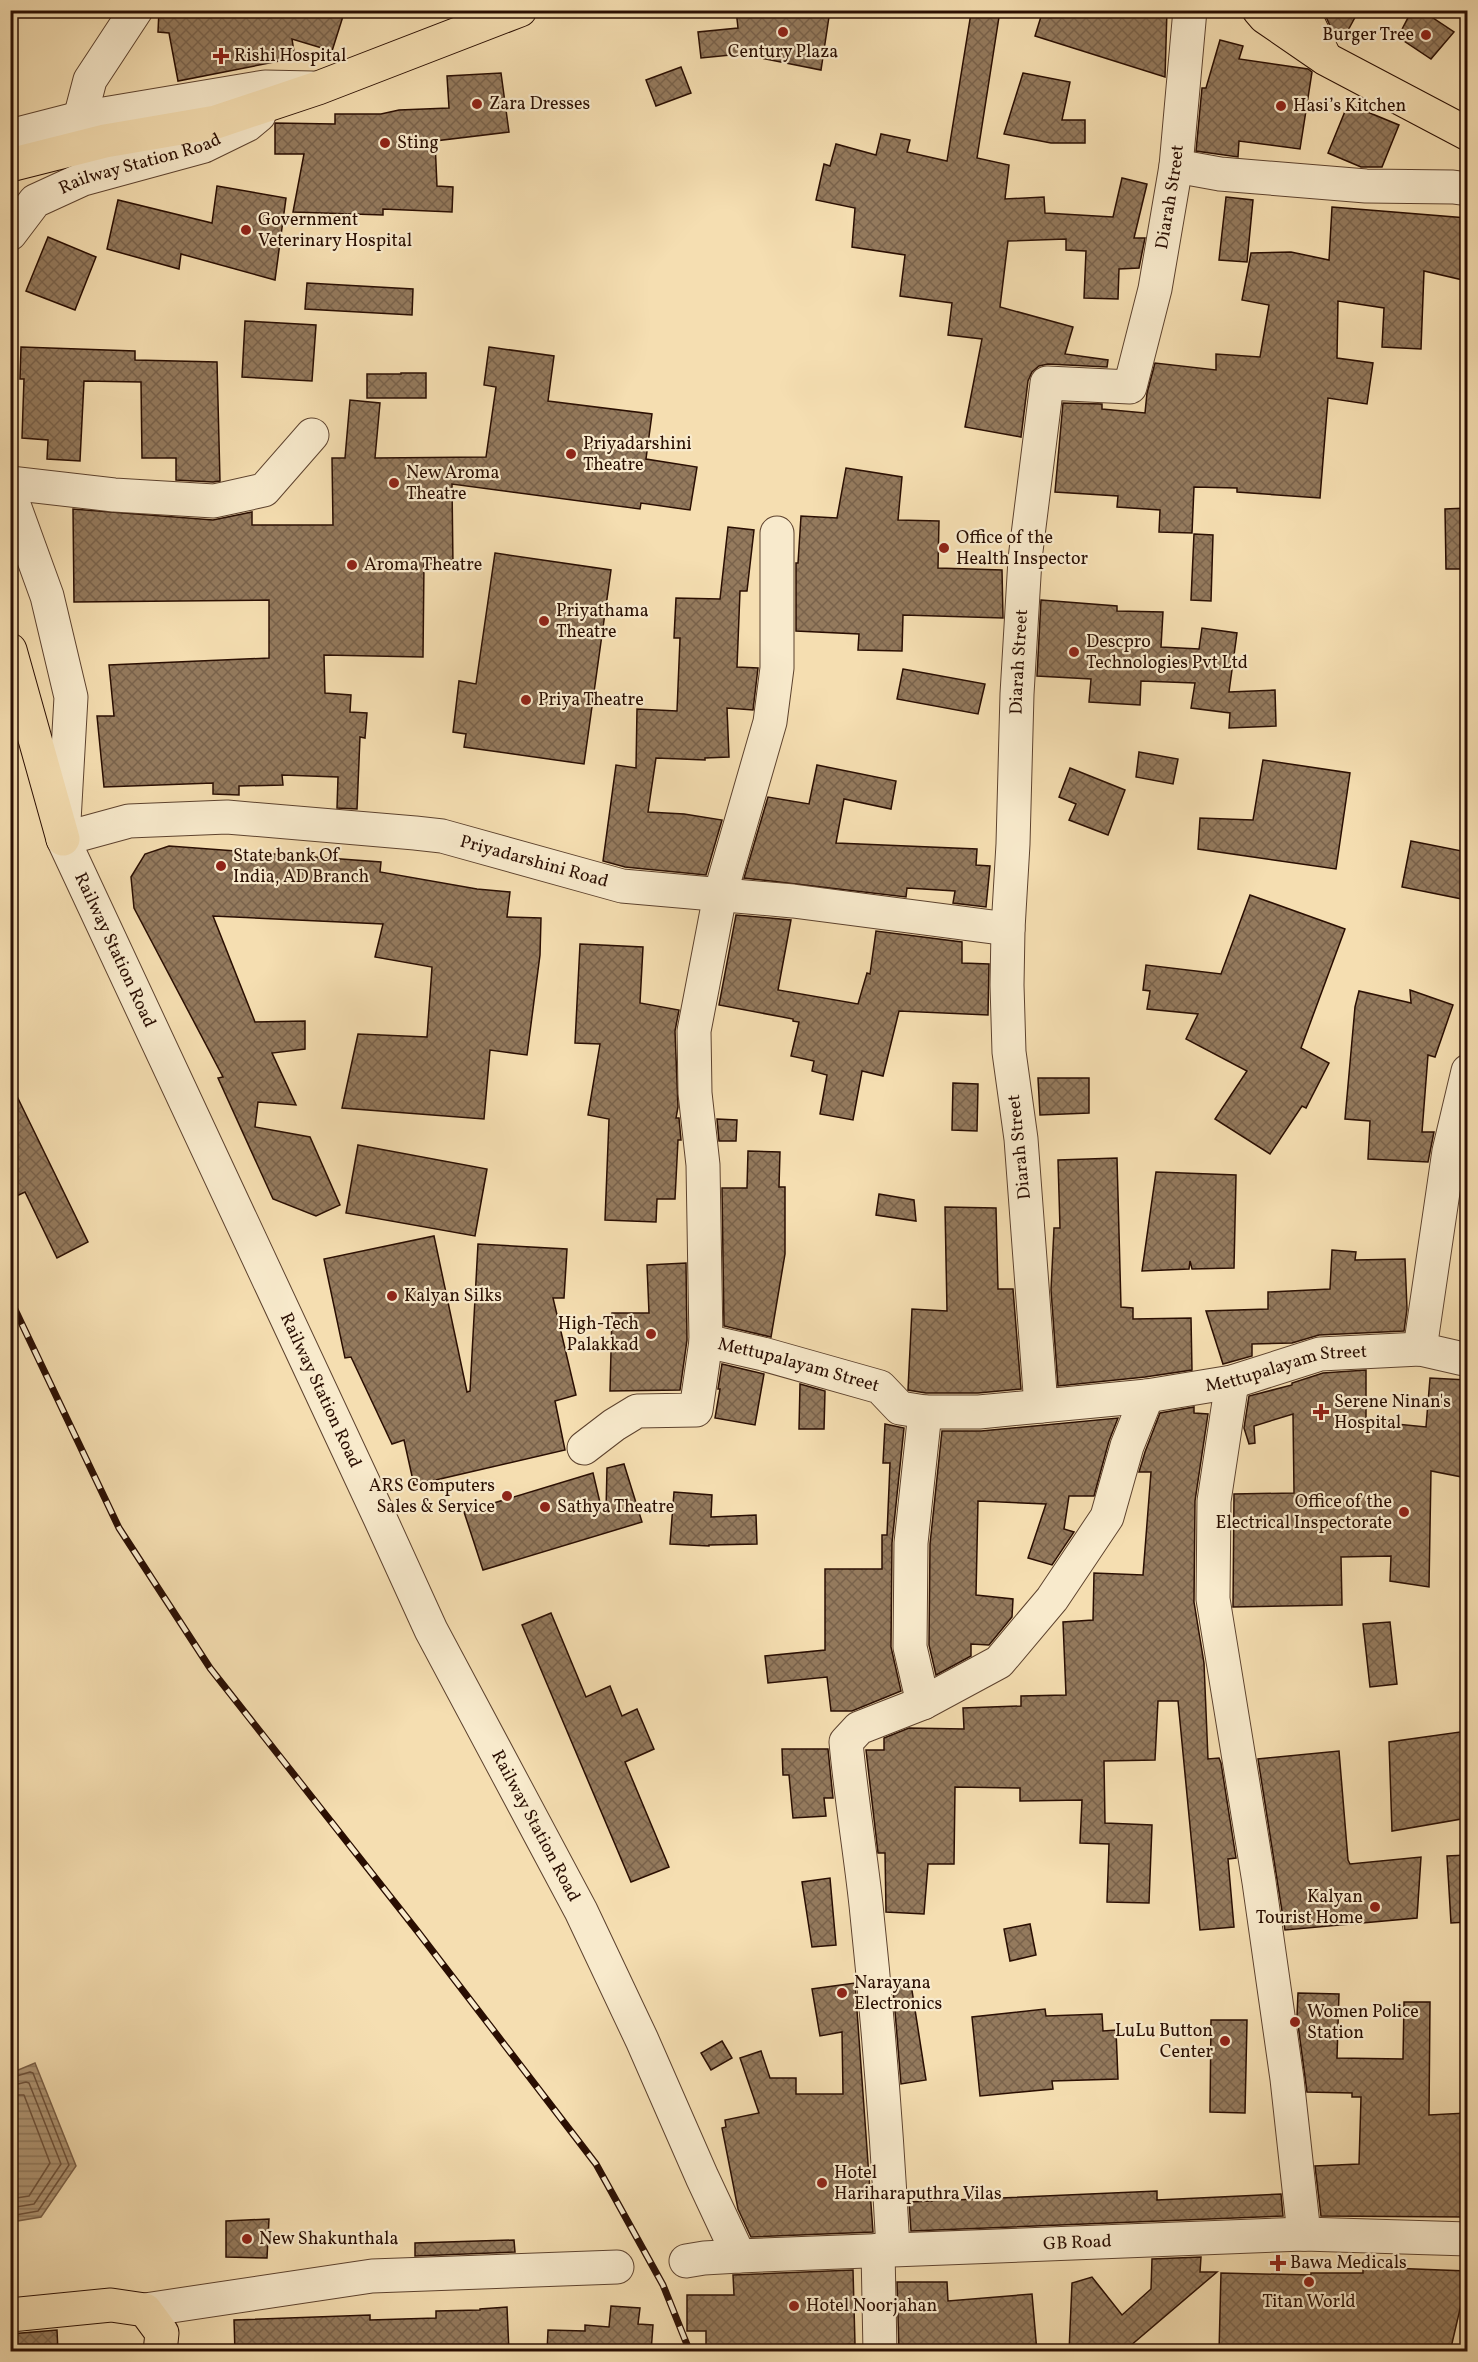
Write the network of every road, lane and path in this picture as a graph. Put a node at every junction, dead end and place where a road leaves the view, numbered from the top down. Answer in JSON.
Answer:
{"nodes":[{"id":1,"x":136,"y":10,"type":"edge"},
{"id":2,"x":520,"y":10,"type":"edge"},
{"id":3,"x":1190,"y":10,"type":"edge"},
{"id":4,"x":1259,"y":10,"type":"edge"},
{"id":5,"x":1302,"y":10,"type":"edge"},
{"id":6,"x":1326,"y":59,"type":"junction"},
{"id":7,"x":318,"y":88,"type":"junction"},
{"id":8,"x":274,"y":101,"type":"junction"},
{"id":9,"x":80,"y":118,"type":"junction"},
{"id":10,"x":1467,"y":134,"type":"edge"},
{"id":11,"x":10,"y":135,"type":"edge"},
{"id":12,"x":10,"y":165,"type":"edge"},
{"id":13,"x":1176,"y":166,"type":"junction"},
{"id":14,"x":1467,"y":189,"type":"edge"},
{"id":15,"x":10,"y":234,"type":"edge"},
{"id":16,"x":312,"y":435,"type":"dead end"},
{"id":17,"x":10,"y":483,"type":"edge"},
{"id":18,"x":10,"y":494,"type":"edge"},
{"id":19,"x":777,"y":533,"type":"dead end"},
{"id":20,"x":10,"y":650,"type":"edge"},
{"id":21,"x":63,"y":839,"type":"junction"},
{"id":22,"x":720,"y":895,"type":"junction"},
{"id":23,"x":1008,"y":929,"type":"junction"},
{"id":24,"x":1467,"y":1071,"type":"edge"},
{"id":25,"x":706,"y":1341,"type":"junction"},
{"id":26,"x":1420,"y":1349,"type":"junction"},
{"id":27,"x":1467,"y":1360,"type":"edge"},
{"id":28,"x":1232,"y":1382,"type":"junction"},
{"id":29,"x":1147,"y":1396,"type":"junction"},
{"id":30,"x":1041,"y":1407,"type":"junction"},
{"id":31,"x":925,"y":1412,"type":"junction"},
{"id":32,"x":584,"y":1448,"type":"dead end"},
{"id":33,"x":923,"y":1703,"type":"junction"},
{"id":34,"x":1304,"y":2234,"type":"junction"},
{"id":35,"x":1467,"y":2239,"type":"edge"},
{"id":36,"x":886,"y":2250,"type":"junction"},
{"id":37,"x":739,"y":2256,"type":"junction"},
{"id":38,"x":686,"y":2261,"type":"dead end"},
{"id":39,"x":617,"y":2267,"type":"dead end"},
{"id":40,"x":145,"y":2310,"type":"junction"},
{"id":41,"x":10,"y":2315,"type":"edge"},
{"id":42,"x":160,"y":2352,"type":"edge"},
{"id":43,"x":880,"y":2352,"type":"edge"}],
"edges":[{"from":1,"to":9,"type":"street"},
{"from":2,"to":7,"type":"main road"},
{"from":3,"to":13,"type":"street","name":"Diarah Street"},
{"from":4,"to":6,"type":"main road"},
{"from":5,"to":6,"type":"main road"},
{"from":6,"to":10,"type":"main road"},
{"from":7,"to":8,"type":"main road"},
{"from":7,"to":9,"type":"street"},
{"from":8,"to":12,"type":"main road"},
{"from":8,"to":15,"type":"street","name":"Railway Station Road"},
{"from":9,"to":11,"type":"street"},
{"from":13,"to":14,"type":"street"},
{"from":13,"to":23,"type":"street","name":"Diarah Street"},
{"from":16,"to":17,"type":"street"},
{"from":18,"to":21,"type":"street","name":"Railway Station Road"},
{"from":19,"to":22,"type":"street","name":"Mettupalayam Street"},
{"from":20,"to":21,"type":"main road"},
{"from":21,"to":22,"type":"street","name":"Priyadarshini Road"},
{"from":21,"to":37,"type":"street","name":"Railway Station Road"},
{"from":22,"to":23,"type":"street","name":"Priyadarshini Road"},
{"from":22,"to":25,"type":"street","name":"Mettupalayam Street"},
{"from":23,"to":30,"type":"street","name":"Diarah Street"},
{"from":24,"to":26,"type":"street"},
{"from":25,"to":31,"type":"street","name":"Mettupalayam Street"},
{"from":25,"to":32,"type":"street"},
{"from":26,"to":27,"type":"street","name":"Mettupalayam Street"},
{"from":26,"to":28,"type":"street","name":"Mettupalayam Street"},
{"from":28,"to":29,"type":"street","name":"Mettupalayam Street"},
{"from":28,"to":34,"type":"street"},
{"from":29,"to":30,"type":"street","name":"Mettupalayam Street"},
{"from":29,"to":33,"type":"street"},
{"from":30,"to":31,"type":"street","name":"Mettupalayam Street"},
{"from":31,"to":33,"type":"street"},
{"from":33,"to":36,"type":"street"},
{"from":34,"to":35,"type":"street","name":"GB Road"},
{"from":34,"to":36,"type":"street","name":"GB Road"},
{"from":36,"to":37,"type":"street","name":"GB Road"},
{"from":36,"to":43,"type":"street"},
{"from":37,"to":38,"type":"street","name":"GB Road"},
{"from":39,"to":40,"type":"street"},
{"from":40,"to":41,"type":"main road"},
{"from":40,"to":42,"type":"main road"}]}
